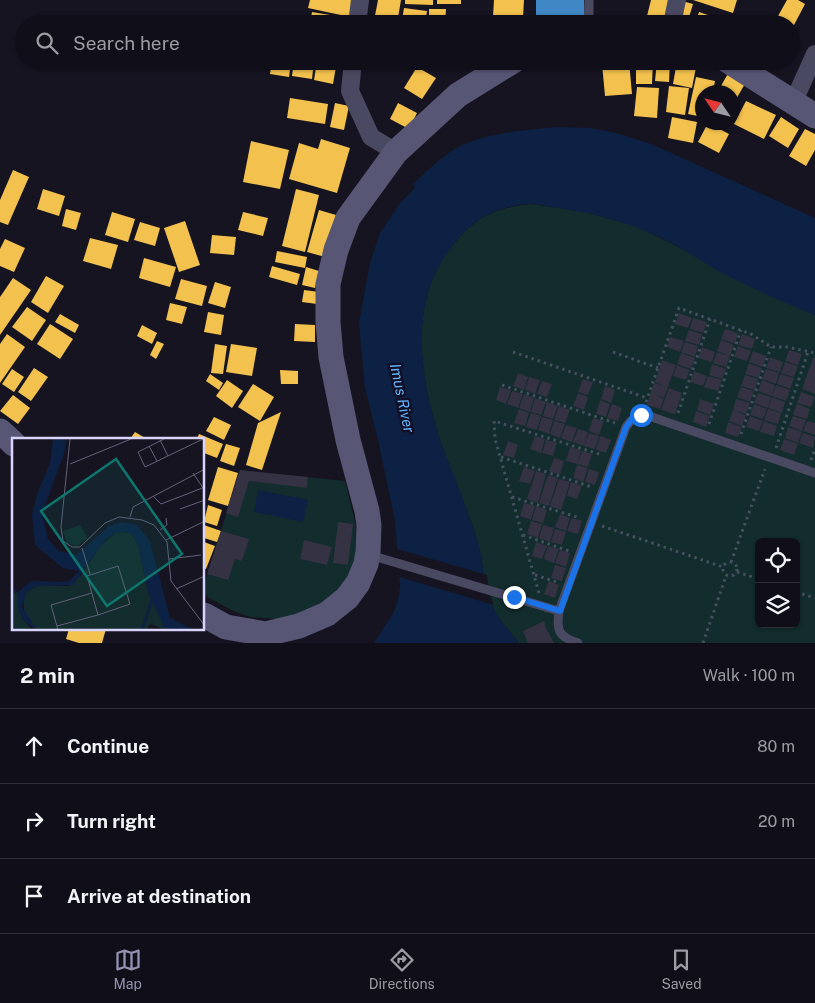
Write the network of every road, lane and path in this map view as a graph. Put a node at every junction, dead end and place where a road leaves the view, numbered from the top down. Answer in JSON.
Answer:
{"nodes":[{"id":1,"x":360,"y":0,"type":"edge"},
{"id":2,"x":589,"y":0,"type":"edge"},
{"id":3,"x":677,"y":0,"type":"edge"},
{"id":4,"x":358,"y":15,"type":"edge"},
{"id":5,"x":589,"y":15,"type":"edge"},
{"id":6,"x":674,"y":15,"type":"edge"},
{"id":7,"x":815,"y":54,"type":"edge"},
{"id":8,"x":352,"y":70,"type":"edge"},
{"id":9,"x":497,"y":70,"type":"edge"},
{"id":10,"x":742,"y":70,"type":"edge"},
{"id":11,"x":793,"y":104,"type":"junction"},
{"id":12,"x":815,"y":116,"type":"edge"},
{"id":13,"x":396,"y":152,"type":"junction"},
{"id":14,"x":710,"y":319,"type":"junction"},
{"id":15,"x":741,"y":330,"type":"junction"},
{"id":16,"x":771,"y":347,"type":"junction"},
{"id":17,"x":513,"y":352,"type":"dead end"},
{"id":18,"x":613,"y":352,"type":"dead end"},
{"id":19,"x":808,"y":352,"type":"junction"},
{"id":20,"x":815,"y":353,"type":"edge"},
{"id":21,"x":658,"y":368,"type":"junction"},
{"id":22,"x":502,"y":385,"type":"dead end"},
{"id":23,"x":647,"y":398,"type":"junction"},
{"id":24,"x":641,"y":415,"type":"junction"},
{"id":25,"x":674,"y":424,"type":"junction"},
{"id":26,"x":626,"y":427,"type":"junction"},
{"id":27,"x":0,"y":430,"type":"edge"},
{"id":28,"x":705,"y":435,"type":"junction"},
{"id":29,"x":12,"y":442,"type":"edge"},
{"id":30,"x":737,"y":446,"type":"junction"},
{"id":31,"x":500,"y":457,"type":"junction"},
{"id":32,"x":771,"y":458,"type":"junction"},
{"id":33,"x":615,"y":459,"type":"junction"},
{"id":34,"x":815,"y":473,"type":"edge"},
{"id":35,"x":603,"y":491,"type":"junction"},
{"id":36,"x":511,"y":496,"type":"junction"},
{"id":37,"x":592,"y":522,"type":"junction"},
{"id":38,"x":522,"y":535,"type":"junction"},
{"id":39,"x":581,"y":555,"type":"junction"},
{"id":40,"x":380,"y":558,"type":"dead end"},
{"id":41,"x":731,"y":562,"type":"junction"},
{"id":42,"x":723,"y":567,"type":"junction"},
{"id":43,"x":736,"y":572,"type":"junction"},
{"id":44,"x":534,"y":575,"type":"junction"},
{"id":45,"x":726,"y":576,"type":"junction"},
{"id":46,"x":755,"y":578,"type":"edge"},
{"id":47,"x":570,"y":586,"type":"junction"},
{"id":48,"x":800,"y":593,"type":"edge"},
{"id":49,"x":815,"y":598,"type":"edge"},
{"id":50,"x":542,"y":606,"type":"junction"},
{"id":51,"x":560,"y":611,"type":"junction"},
{"id":52,"x":205,"y":616,"type":"edge"},
{"id":53,"x":578,"y":643,"type":"edge"},
{"id":54,"x":703,"y":643,"type":"edge"}],
"edges":[{"from":1,"to":4,"type":"street"},
{"from":2,"to":5,"type":"lane"},
{"from":3,"to":6,"type":"street"},
{"from":7,"to":11,"type":"street"},
{"from":8,"to":13,"type":"street"},
{"from":9,"to":13,"type":"main road"},
{"from":10,"to":11,"type":"main road"},
{"from":11,"to":12,"type":"main road"},
{"from":13,"to":52,"type":"main road"},
{"from":14,"to":15,"type":"path"},
{"from":14,"to":21,"type":"path"},
{"from":14,"to":25,"type":"path"},
{"from":15,"to":16,"type":"path"},
{"from":15,"to":28,"type":"path"},
{"from":16,"to":19,"type":"path"},
{"from":16,"to":30,"type":"path"},
{"from":17,"to":23,"type":"path"},
{"from":18,"to":21,"type":"path"},
{"from":19,"to":20,"type":"path"},
{"from":19,"to":32,"type":"path"},
{"from":21,"to":23,"type":"path"},
{"from":22,"to":26,"type":"path"},
{"from":23,"to":24,"type":"path"},
{"from":24,"to":25,"type":"lane"},
{"from":24,"to":26,"type":"lane"},
{"from":25,"to":28,"type":"lane"},
{"from":26,"to":33,"type":"lane"},
{"from":27,"to":29,"type":"main road"},
{"from":28,"to":30,"type":"lane"},
{"from":30,"to":32,"type":"lane"},
{"from":31,"to":33,"type":"path"},
{"from":31,"to":35,"type":"path"},
{"from":31,"to":36,"type":"path"},
{"from":32,"to":34,"type":"lane"},
{"from":32,"to":41,"type":"path"},
{"from":33,"to":35,"type":"lane"},
{"from":35,"to":37,"type":"lane"},
{"from":36,"to":37,"type":"path"},
{"from":36,"to":38,"type":"path"},
{"from":37,"to":39,"type":"lane"},
{"from":37,"to":42,"type":"path"},
{"from":38,"to":39,"type":"path"},
{"from":38,"to":44,"type":"path"},
{"from":39,"to":47,"type":"lane"},
{"from":40,"to":50,"type":"lane"},
{"from":41,"to":42,"type":"path"},
{"from":41,"to":43,"type":"path"},
{"from":42,"to":45,"type":"path"},
{"from":43,"to":45,"type":"path"},
{"from":43,"to":46,"type":"path"},
{"from":44,"to":47,"type":"path"},
{"from":44,"to":50,"type":"path"},
{"from":45,"to":54,"type":"path"},
{"from":47,"to":51,"type":"lane"},
{"from":48,"to":49,"type":"path"},
{"from":50,"to":51,"type":"lane"},
{"from":51,"to":53,"type":"lane"}]}
